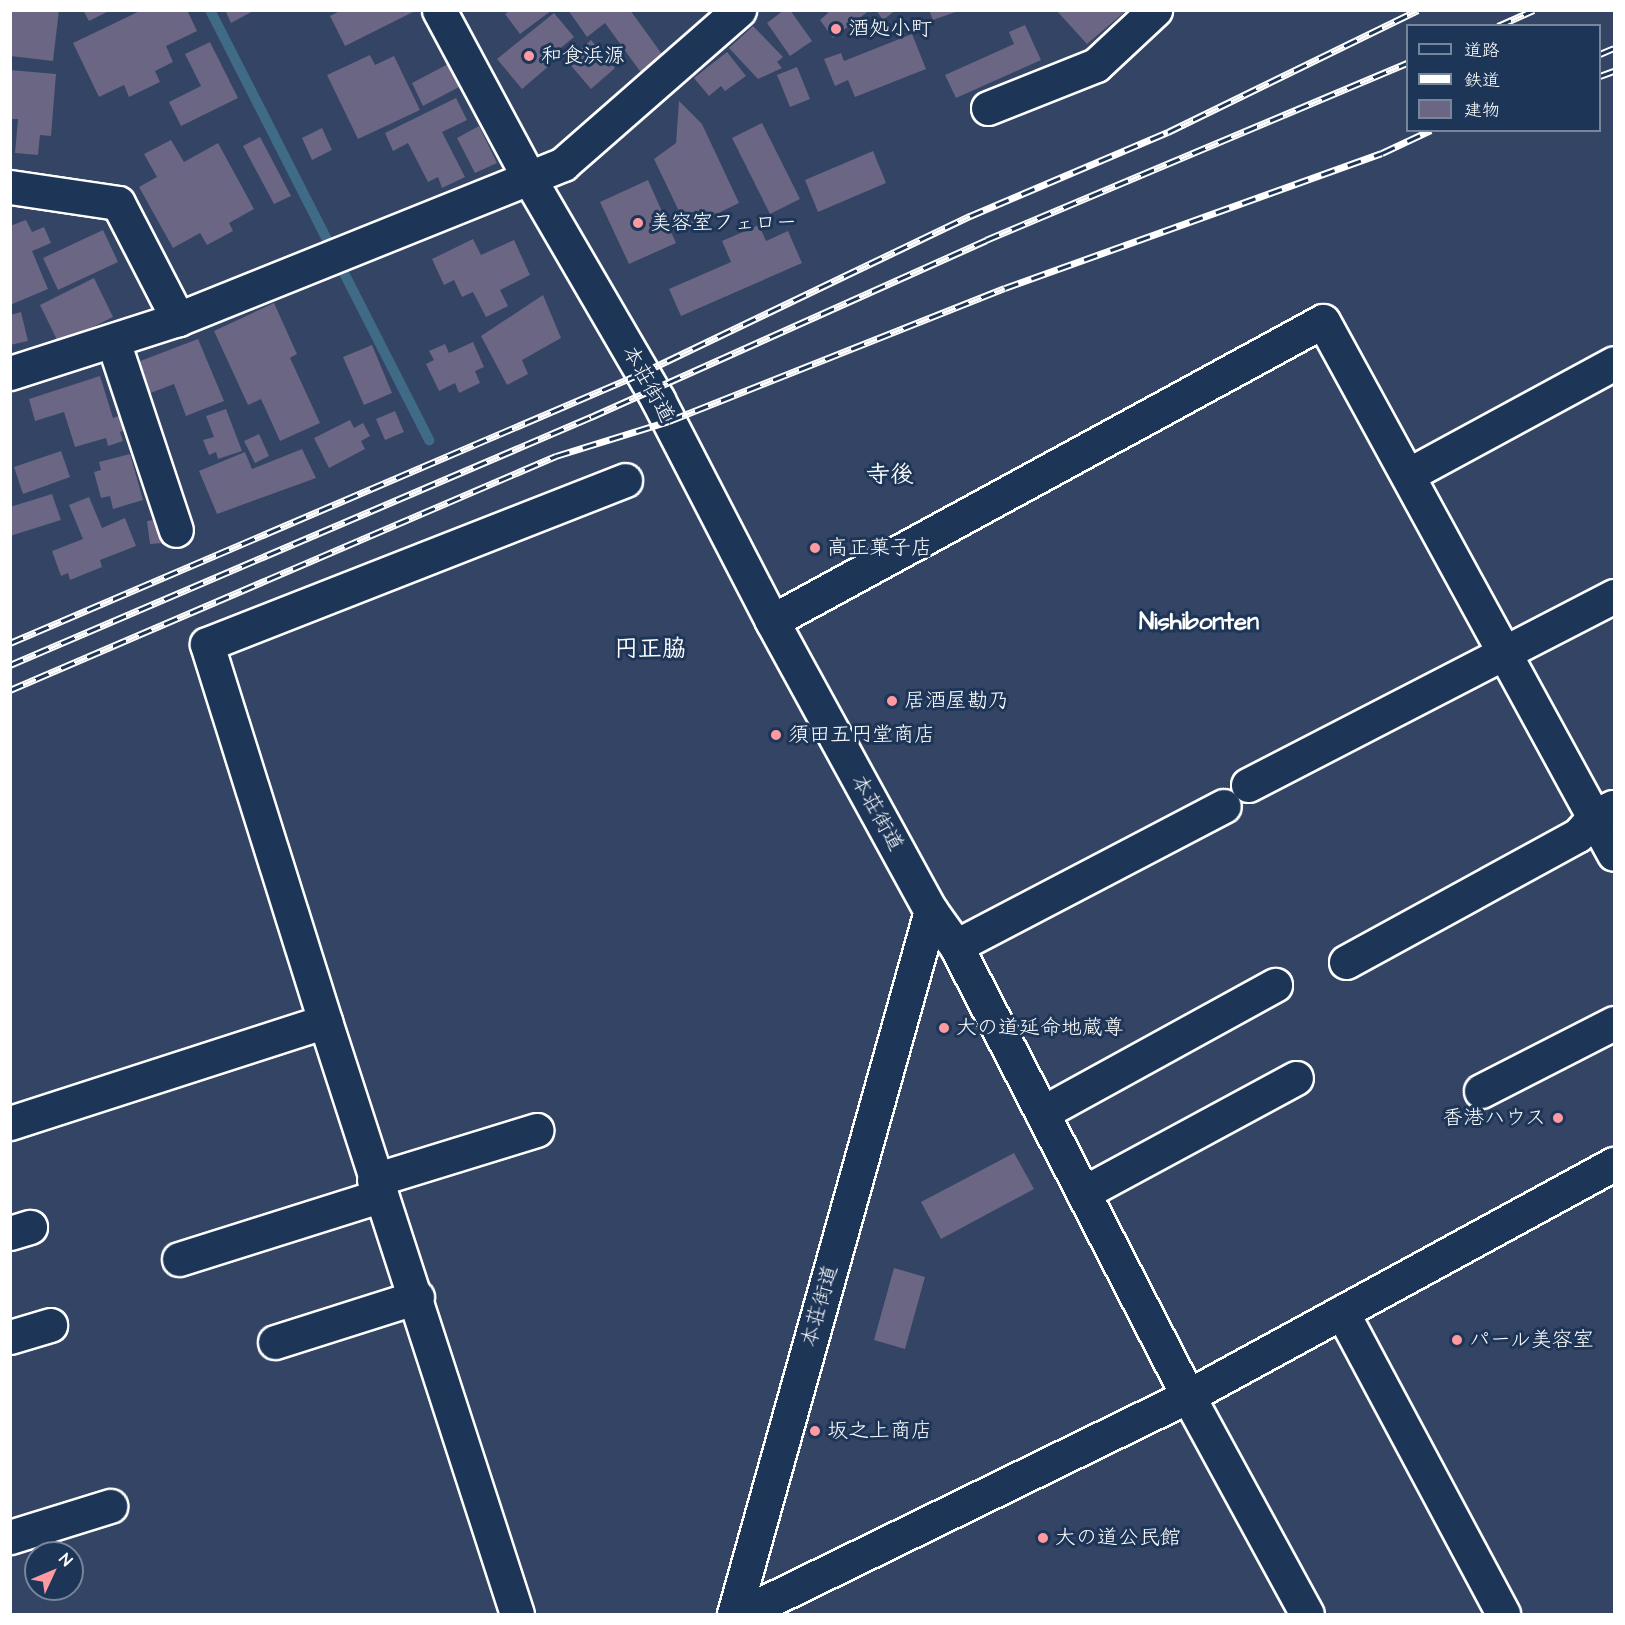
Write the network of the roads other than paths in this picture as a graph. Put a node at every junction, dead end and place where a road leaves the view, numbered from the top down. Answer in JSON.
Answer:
{"nodes":[{"id":1,"x":439,"y":10,"type":"edge"},
{"id":2,"x":739,"y":10,"type":"edge"},
{"id":3,"x":1155,"y":10,"type":"edge"},
{"id":4,"x":987,"y":108,"type":"dead end"},
{"id":5,"x":529,"y":178,"type":"junction"},
{"id":6,"x":10,"y":187,"type":"edge"},
{"id":7,"x":178,"y":319,"type":"junction"},
{"id":8,"x":112,"y":341,"type":"junction"},
{"id":9,"x":1614,"y":363,"type":"edge"},
{"id":10,"x":10,"y":373,"type":"edge"},
{"id":11,"x":1408,"y":475,"type":"junction"},
{"id":12,"x":625,"y":480,"type":"dead end"},
{"id":13,"x":176,"y":530,"type":"dead end"},
{"id":14,"x":1614,"y":596,"type":"edge"},
{"id":15,"x":772,"y":621,"type":"junction"},
{"id":16,"x":1504,"y":654,"type":"junction"},
{"id":17,"x":1248,"y":785,"type":"dead end"},
{"id":18,"x":1224,"y":806,"type":"dead end"},
{"id":19,"x":1605,"y":811,"type":"edge"},
{"id":20,"x":1614,"y":854,"type":"edge"},
{"id":21,"x":931,"y":911,"type":"junction"},
{"id":22,"x":956,"y":946,"type":"junction"},
{"id":23,"x":1346,"y":962,"type":"dead end"},
{"id":24,"x":1275,"y":986,"type":"dead end"},
{"id":25,"x":325,"y":1021,"type":"junction"},
{"id":26,"x":1614,"y":1023,"type":"edge"},
{"id":27,"x":1296,"y":1078,"type":"dead end"},
{"id":28,"x":1481,"y":1091,"type":"dead end"},
{"id":29,"x":1042,"y":1113,"type":"junction"},
{"id":30,"x":10,"y":1123,"type":"edge"},
{"id":31,"x":537,"y":1130,"type":"dead end"},
{"id":32,"x":1614,"y":1164,"type":"edge"},
{"id":33,"x":377,"y":1188,"type":"junction"},
{"id":34,"x":1083,"y":1193,"type":"junction"},
{"id":35,"x":179,"y":1259,"type":"dead end"},
{"id":36,"x":417,"y":1297,"type":"junction"},
{"id":37,"x":1342,"y":1312,"type":"junction"},
{"id":38,"x":50,"y":1325,"type":"dead end"},
{"id":39,"x":10,"y":1337,"type":"edge"},
{"id":40,"x":275,"y":1342,"type":"dead end"},
{"id":41,"x":1188,"y":1396,"type":"junction"},
{"id":42,"x":110,"y":1506,"type":"dead end"},
{"id":43,"x":10,"y":1536,"type":"edge"},
{"id":44,"x":517,"y":1614,"type":"edge"},
{"id":45,"x":734,"y":1614,"type":"edge"},
{"id":46,"x":741,"y":1614,"type":"edge"},
{"id":47,"x":1307,"y":1614,"type":"edge"},
{"id":48,"x":1503,"y":1614,"type":"edge"}],
"edges":[{"from":1,"to":5,"type":"street","name":"本荘街道"},
{"from":2,"to":5,"type":"street"},
{"from":3,"to":4,"type":"street"},
{"from":5,"to":7,"type":"street"},
{"from":5,"to":15,"type":"street","name":"本荘街道"},
{"from":6,"to":7,"type":"street"},
{"from":7,"to":8,"type":"street"},
{"from":8,"to":10,"type":"street"},
{"from":8,"to":13,"type":"street"},
{"from":9,"to":11,"type":"street"},
{"from":11,"to":15,"type":"street"},
{"from":11,"to":16,"type":"street"},
{"from":12,"to":25,"type":"street"},
{"from":14,"to":16,"type":"street"},
{"from":15,"to":21,"type":"street","name":"本荘街道"},
{"from":16,"to":17,"type":"street"},
{"from":16,"to":19,"type":"street"},
{"from":18,"to":22,"type":"street"},
{"from":19,"to":20,"type":"street"},
{"from":19,"to":23,"type":"street"},
{"from":21,"to":22,"type":"street"},
{"from":21,"to":45,"type":"street","name":"本荘街道"},
{"from":22,"to":29,"type":"street"},
{"from":24,"to":29,"type":"street"},
{"from":25,"to":30,"type":"street"},
{"from":25,"to":33,"type":"street"},
{"from":26,"to":28,"type":"street"},
{"from":27,"to":34,"type":"street"},
{"from":29,"to":34,"type":"street"},
{"from":31,"to":33,"type":"street"},
{"from":32,"to":37,"type":"street"},
{"from":33,"to":35,"type":"street"},
{"from":33,"to":36,"type":"street"},
{"from":34,"to":41,"type":"street"},
{"from":36,"to":40,"type":"street"},
{"from":36,"to":44,"type":"street"},
{"from":37,"to":41,"type":"street"},
{"from":37,"to":48,"type":"street"},
{"from":38,"to":39,"type":"street"},
{"from":41,"to":46,"type":"street"},
{"from":41,"to":47,"type":"street"},
{"from":42,"to":43,"type":"street"}]}
